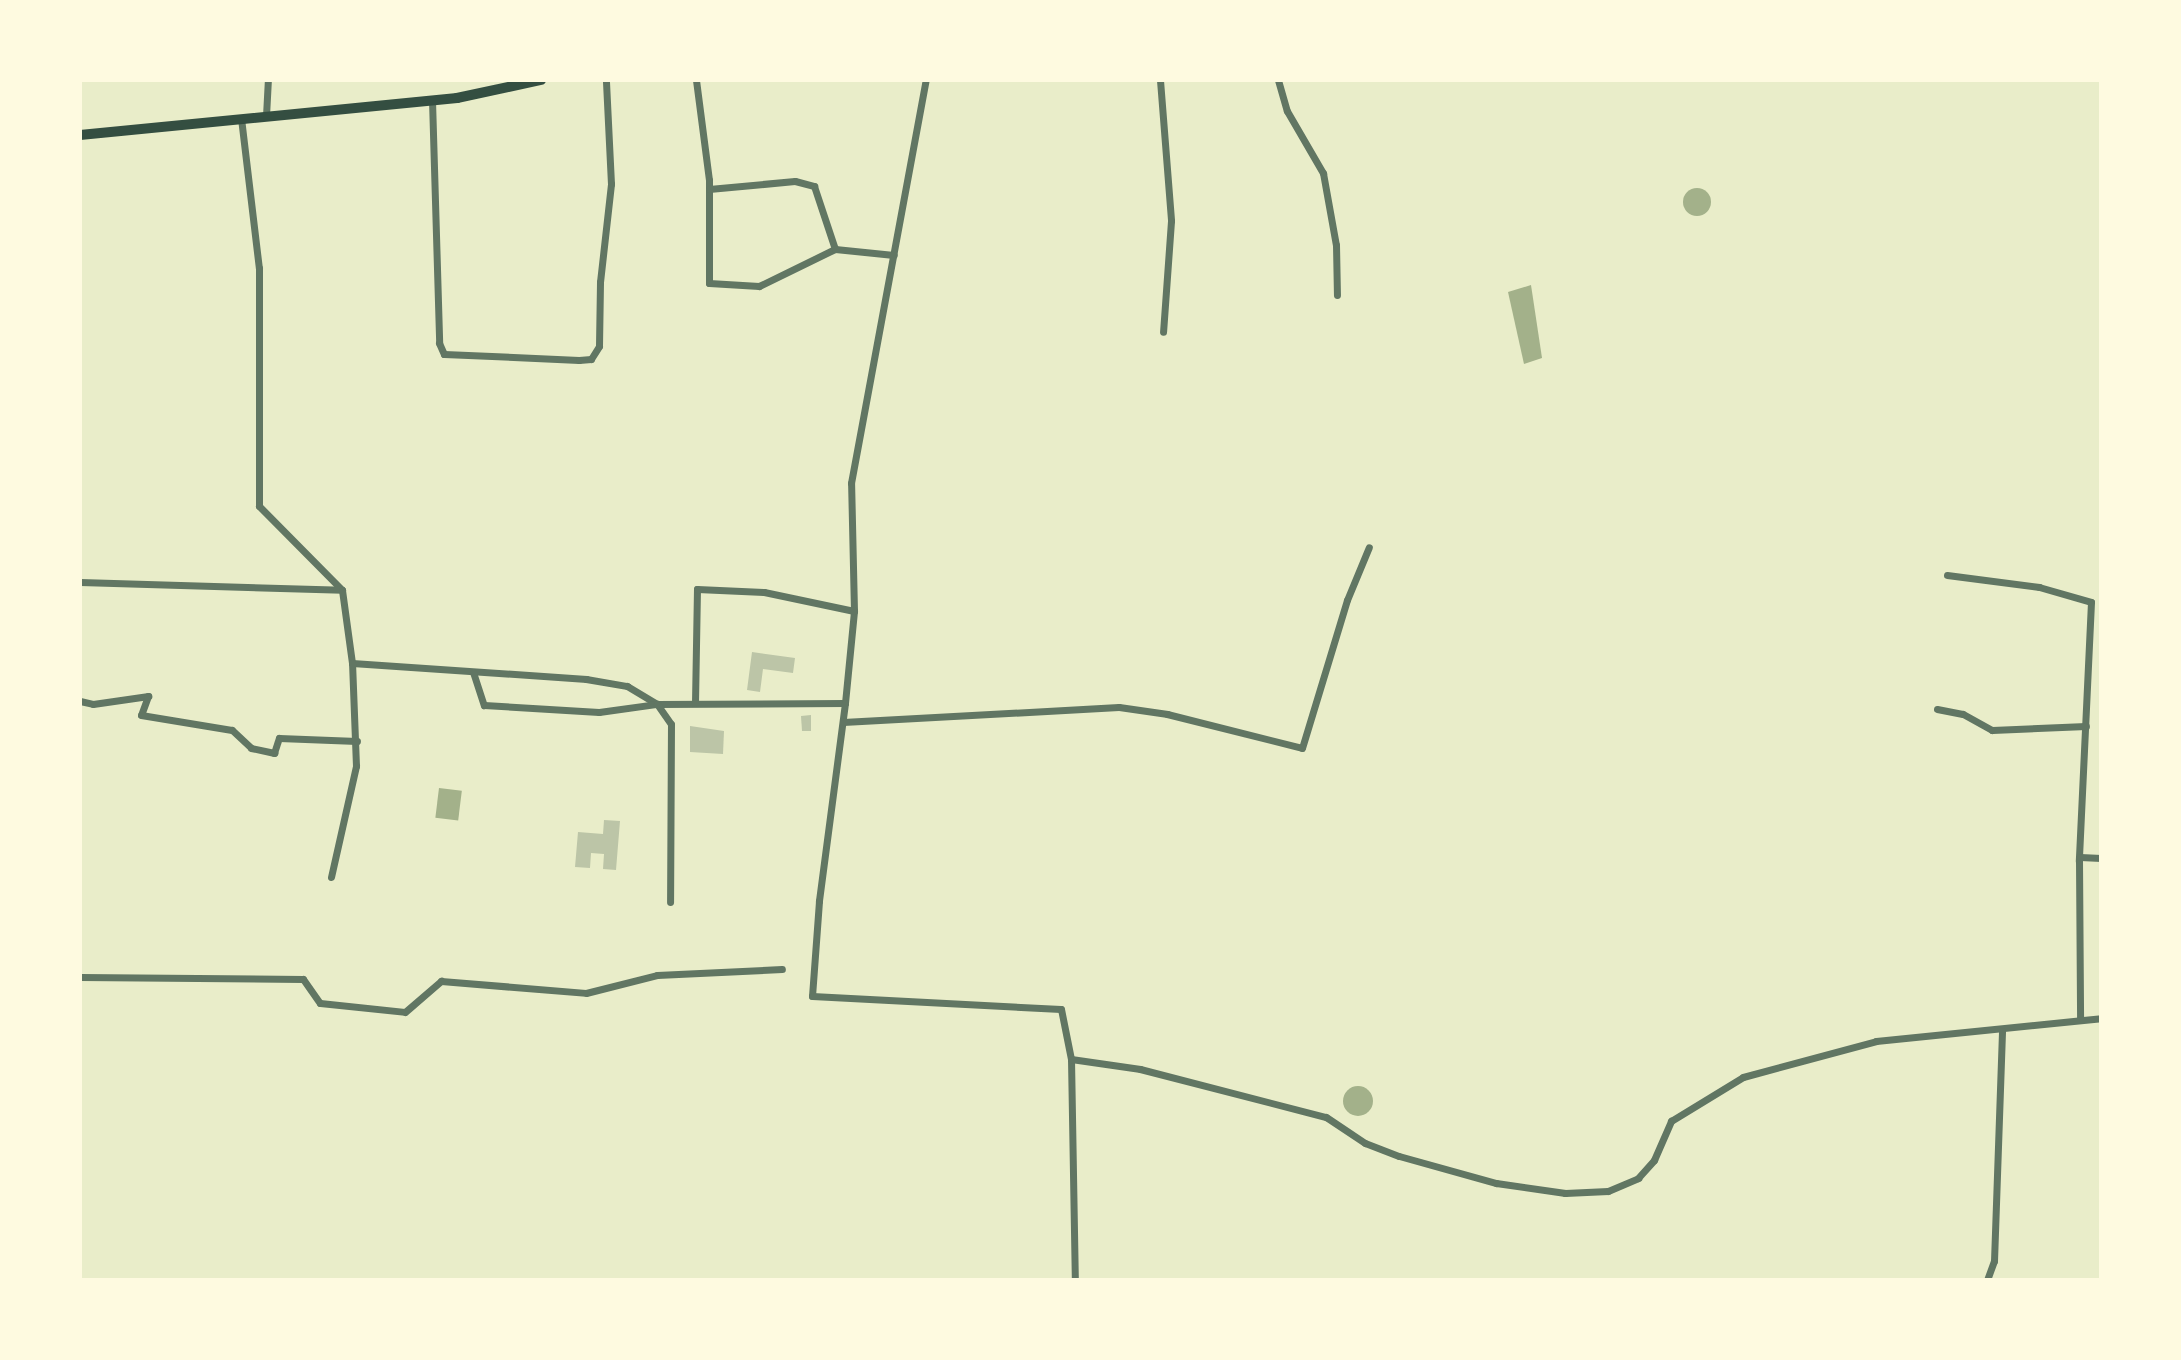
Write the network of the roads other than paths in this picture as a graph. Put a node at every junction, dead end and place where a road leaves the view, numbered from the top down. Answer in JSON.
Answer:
{"nodes":[{"id":1,"x":268,"y":80,"type":"edge"},
{"id":2,"x":541,"y":80,"type":"edge"},
{"id":3,"x":606,"y":80,"type":"edge"},
{"id":4,"x":696,"y":80,"type":"edge"},
{"id":5,"x":926,"y":80,"type":"edge"},
{"id":6,"x":1160,"y":80,"type":"edge"},
{"id":7,"x":1278,"y":80,"type":"edge"},
{"id":8,"x":432,"y":100,"type":"junction"},
{"id":9,"x":266,"y":116,"type":"junction"},
{"id":10,"x":241,"y":118,"type":"junction"},
{"id":11,"x":80,"y":135,"type":"edge"},
{"id":12,"x":709,"y":189,"type":"junction"},
{"id":13,"x":835,"y":249,"type":"junction"},
{"id":14,"x":894,"y":255,"type":"junction"},
{"id":15,"x":1337,"y":295,"type":"dead end"},
{"id":16,"x":1163,"y":332,"type":"dead end"},
{"id":17,"x":1369,"y":547,"type":"dead end"},
{"id":18,"x":1947,"y":575,"type":"dead end"},
{"id":19,"x":80,"y":582,"type":"edge"},
{"id":20,"x":342,"y":590,"type":"junction"},
{"id":21,"x":2091,"y":602,"type":"junction"},
{"id":22,"x":2101,"y":604,"type":"edge"},
{"id":23,"x":854,"y":611,"type":"junction"},
{"id":24,"x":352,"y":663,"type":"junction"},
{"id":25,"x":473,"y":672,"type":"junction"},
{"id":26,"x":80,"y":701,"type":"edge"},
{"id":27,"x":695,"y":703,"type":"junction"},
{"id":28,"x":845,"y":703,"type":"junction"},
{"id":29,"x":657,"y":704,"type":"junction"},
{"id":30,"x":1937,"y":709,"type":"dead end"},
{"id":31,"x":843,"y":722,"type":"junction"},
{"id":32,"x":2086,"y":726,"type":"junction"},
{"id":33,"x":357,"y":741,"type":"junction"},
{"id":34,"x":2080,"y":857,"type":"junction"},
{"id":35,"x":2101,"y":858,"type":"edge"},
{"id":36,"x":331,"y":877,"type":"dead end"},
{"id":37,"x":670,"y":902,"type":"dead end"},
{"id":38,"x":782,"y":969,"type":"dead end"},
{"id":39,"x":80,"y":977,"type":"edge"},
{"id":40,"x":2101,"y":1018,"type":"edge"},
{"id":41,"x":2080,"y":1020,"type":"junction"},
{"id":42,"x":2002,"y":1031,"type":"junction"},
{"id":43,"x":1071,"y":1059,"type":"junction"},
{"id":44,"x":1075,"y":1280,"type":"edge"},
{"id":45,"x":1987,"y":1280,"type":"edge"}],
"edges":[{"from":1,"to":9,"type":"street"},
{"from":2,"to":8,"type":"main road"},
{"from":3,"to":8,"type":"street"},
{"from":4,"to":12,"type":"street"},
{"from":5,"to":14,"type":"street"},
{"from":6,"to":16,"type":"street"},
{"from":7,"to":15,"type":"street"},
{"from":8,"to":9,"type":"main road"},
{"from":9,"to":10,"type":"main road"},
{"from":10,"to":11,"type":"main road"},
{"from":10,"to":20,"type":"street"},
{"from":12,"to":13,"type":"street"},
{"from":12,"to":13,"type":"street"},
{"from":13,"to":14,"type":"street"},
{"from":14,"to":23,"type":"street"},
{"from":17,"to":31,"type":"street"},
{"from":18,"to":21,"type":"street"},
{"from":19,"to":20,"type":"street"},
{"from":20,"to":24,"type":"street"},
{"from":21,"to":22,"type":"street"},
{"from":21,"to":32,"type":"street"},
{"from":23,"to":27,"type":"street"},
{"from":23,"to":28,"type":"street"},
{"from":24,"to":25,"type":"street"},
{"from":24,"to":33,"type":"street"},
{"from":25,"to":29,"type":"street"},
{"from":25,"to":29,"type":"street"},
{"from":26,"to":33,"type":"street"},
{"from":27,"to":28,"type":"street"},
{"from":27,"to":29,"type":"street"},
{"from":28,"to":31,"type":"street"},
{"from":29,"to":37,"type":"street"},
{"from":30,"to":32,"type":"street"},
{"from":31,"to":43,"type":"street"},
{"from":32,"to":34,"type":"street"},
{"from":33,"to":36,"type":"street"},
{"from":34,"to":35,"type":"street"},
{"from":34,"to":41,"type":"street"},
{"from":38,"to":39,"type":"street"},
{"from":40,"to":41,"type":"street"},
{"from":41,"to":42,"type":"street"},
{"from":42,"to":43,"type":"street"},
{"from":42,"to":45,"type":"street"},
{"from":43,"to":44,"type":"street"}]}
